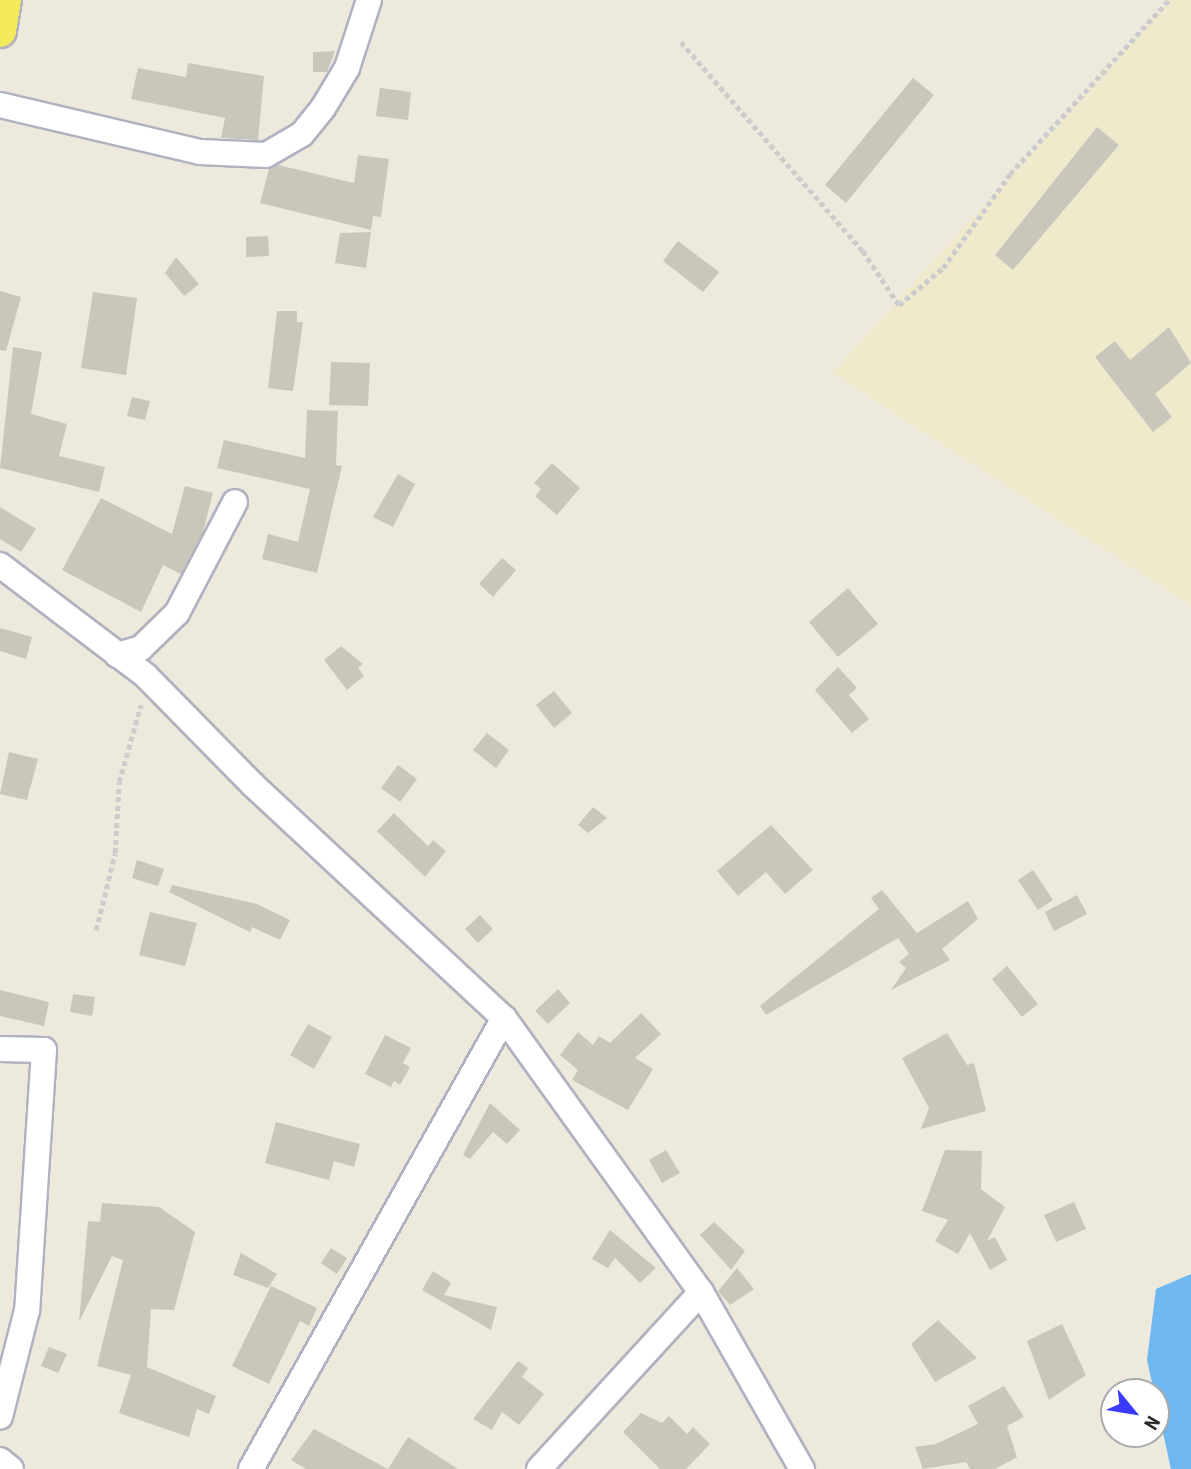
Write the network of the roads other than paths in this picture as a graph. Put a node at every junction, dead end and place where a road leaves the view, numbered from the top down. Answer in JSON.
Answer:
{"nodes":[{"id":1,"x":5,"y":0,"type":"edge"},
{"id":2,"x":369,"y":0,"type":"edge"},
{"id":3,"x":0,"y":31,"type":"edge"},
{"id":4,"x":0,"y":105,"type":"edge"},
{"id":5,"x":235,"y":502,"type":"dead end"},
{"id":6,"x":0,"y":565,"type":"edge"},
{"id":7,"x":117,"y":655,"type":"junction"},
{"id":8,"x":504,"y":1018,"type":"junction"},
{"id":9,"x":0,"y":1049,"type":"edge"},
{"id":10,"x":701,"y":1292,"type":"junction"},
{"id":11,"x":0,"y":1417,"type":"edge"},
{"id":12,"x":0,"y":1460,"type":"edge"},
{"id":13,"x":11,"y":1469,"type":"edge"},
{"id":14,"x":251,"y":1469,"type":"edge"},
{"id":15,"x":539,"y":1469,"type":"edge"},
{"id":16,"x":802,"y":1469,"type":"edge"}],
"edges":[{"from":1,"to":3,"type":"main road"},
{"from":2,"to":4,"type":"street"},
{"from":5,"to":7,"type":"street"},
{"from":6,"to":7,"type":"street"},
{"from":7,"to":8,"type":"street"},
{"from":8,"to":10,"type":"street"},
{"from":8,"to":14,"type":"street"},
{"from":9,"to":11,"type":"street"},
{"from":10,"to":15,"type":"street"},
{"from":10,"to":16,"type":"street"},
{"from":12,"to":13,"type":"street"}]}
